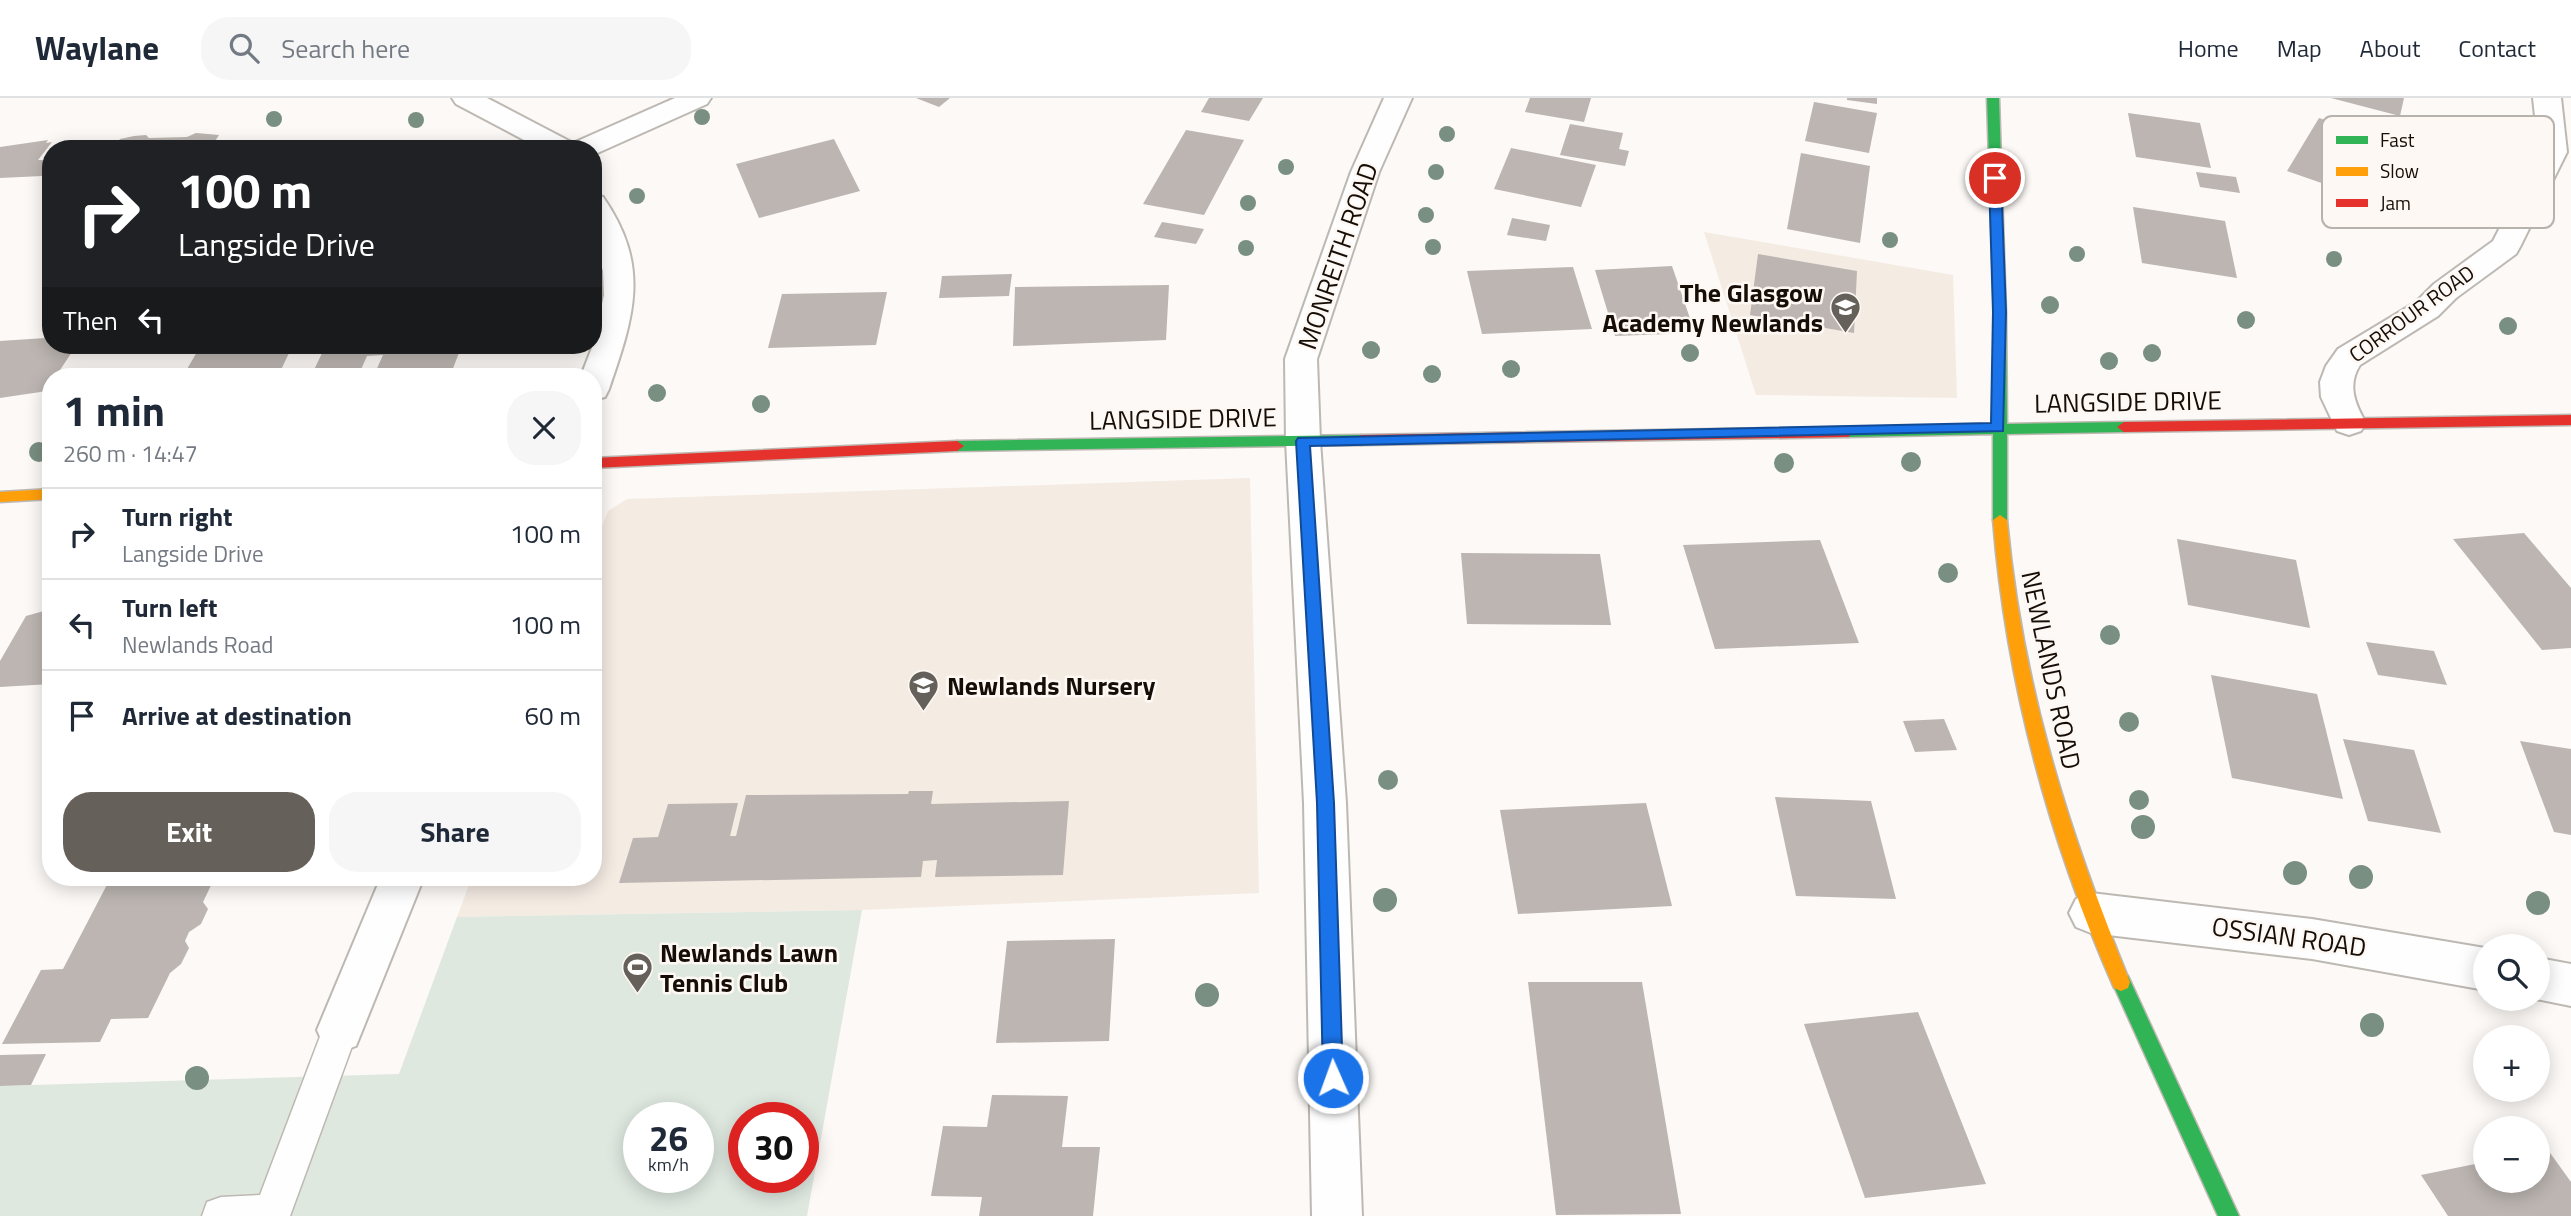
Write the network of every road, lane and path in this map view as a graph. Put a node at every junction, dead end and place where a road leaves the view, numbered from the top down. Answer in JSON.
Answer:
{"nodes":[{"id":1,"x":466,"y":98,"type":"edge"},
{"id":2,"x":697,"y":98,"type":"edge"},
{"id":3,"x":1398,"y":98,"type":"edge"},
{"id":4,"x":1993,"y":98,"type":"edge"},
{"id":5,"x":2547,"y":98,"type":"edge"},
{"id":6,"x":2549,"y":116,"type":"edge"},
{"id":7,"x":546,"y":140,"type":"edge"},
{"id":8,"x":602,"y":140,"type":"edge"},
{"id":9,"x":602,"y":223,"type":"edge"},
{"id":10,"x":2515,"y":228,"type":"edge"},
{"id":11,"x":600,"y":368,"type":"edge"},
{"id":12,"x":2571,"y":420,"type":"edge"},
{"id":13,"x":2349,"y":423,"type":"junction"},
{"id":14,"x":1998,"y":428,"type":"junction"},
{"id":15,"x":1303,"y":441,"type":"junction"},
{"id":16,"x":602,"y":464,"type":"edge"},
{"id":17,"x":42,"y":495,"type":"edge"},
{"id":18,"x":0,"y":497,"type":"edge"},
{"id":19,"x":398,"y":886,"type":"edge"},
{"id":20,"x":2091,"y":913,"type":"junction"},
{"id":21,"x":2473,"y":967,"type":"edge"},
{"id":22,"x":2550,"y":981,"type":"edge"},
{"id":23,"x":2571,"y":985,"type":"edge"},
{"id":24,"x":340,"y":1030,"type":"joint"},
{"id":25,"x":271,"y":1215,"type":"edge"},
{"id":26,"x":221,"y":1216,"type":"edge"},
{"id":27,"x":1337,"y":1216,"type":"edge"},
{"id":28,"x":2230,"y":1216,"type":"edge"}],
"edges":[{"from":1,"to":7,"type":"street"},
{"from":2,"to":8,"type":"street"},
{"from":3,"to":15,"type":"street","name":"MONREITH ROAD"},
{"from":4,"to":14,"type":"street","name":"NEWLANDS ROAD"},
{"from":5,"to":6,"type":"street","name":"CORROUR ROAD"},
{"from":9,"to":11,"type":"street"},
{"from":10,"to":13,"type":"street","name":"CORROUR ROAD"},
{"from":12,"to":13,"type":"street","name":"LANGSIDE DRIVE"},
{"from":13,"to":14,"type":"street","name":"LANGSIDE DRIVE"},
{"from":14,"to":15,"type":"street","name":"LANGSIDE DRIVE"},
{"from":14,"to":20,"type":"street","name":"NEWLANDS ROAD"},
{"from":15,"to":16,"type":"street","name":"LANGSIDE DRIVE"},
{"from":15,"to":27,"type":"street","name":"MONREITH ROAD"},
{"from":17,"to":18,"type":"street"},
{"from":19,"to":24,"type":"street"},
{"from":20,"to":21,"type":"street","name":"OSSIAN ROAD"},
{"from":20,"to":28,"type":"street","name":"NEWLANDS ROAD"},
{"from":22,"to":23,"type":"street"},
{"from":24,"to":25,"type":"lane"},
{"from":25,"to":26,"type":"lane"}]}
